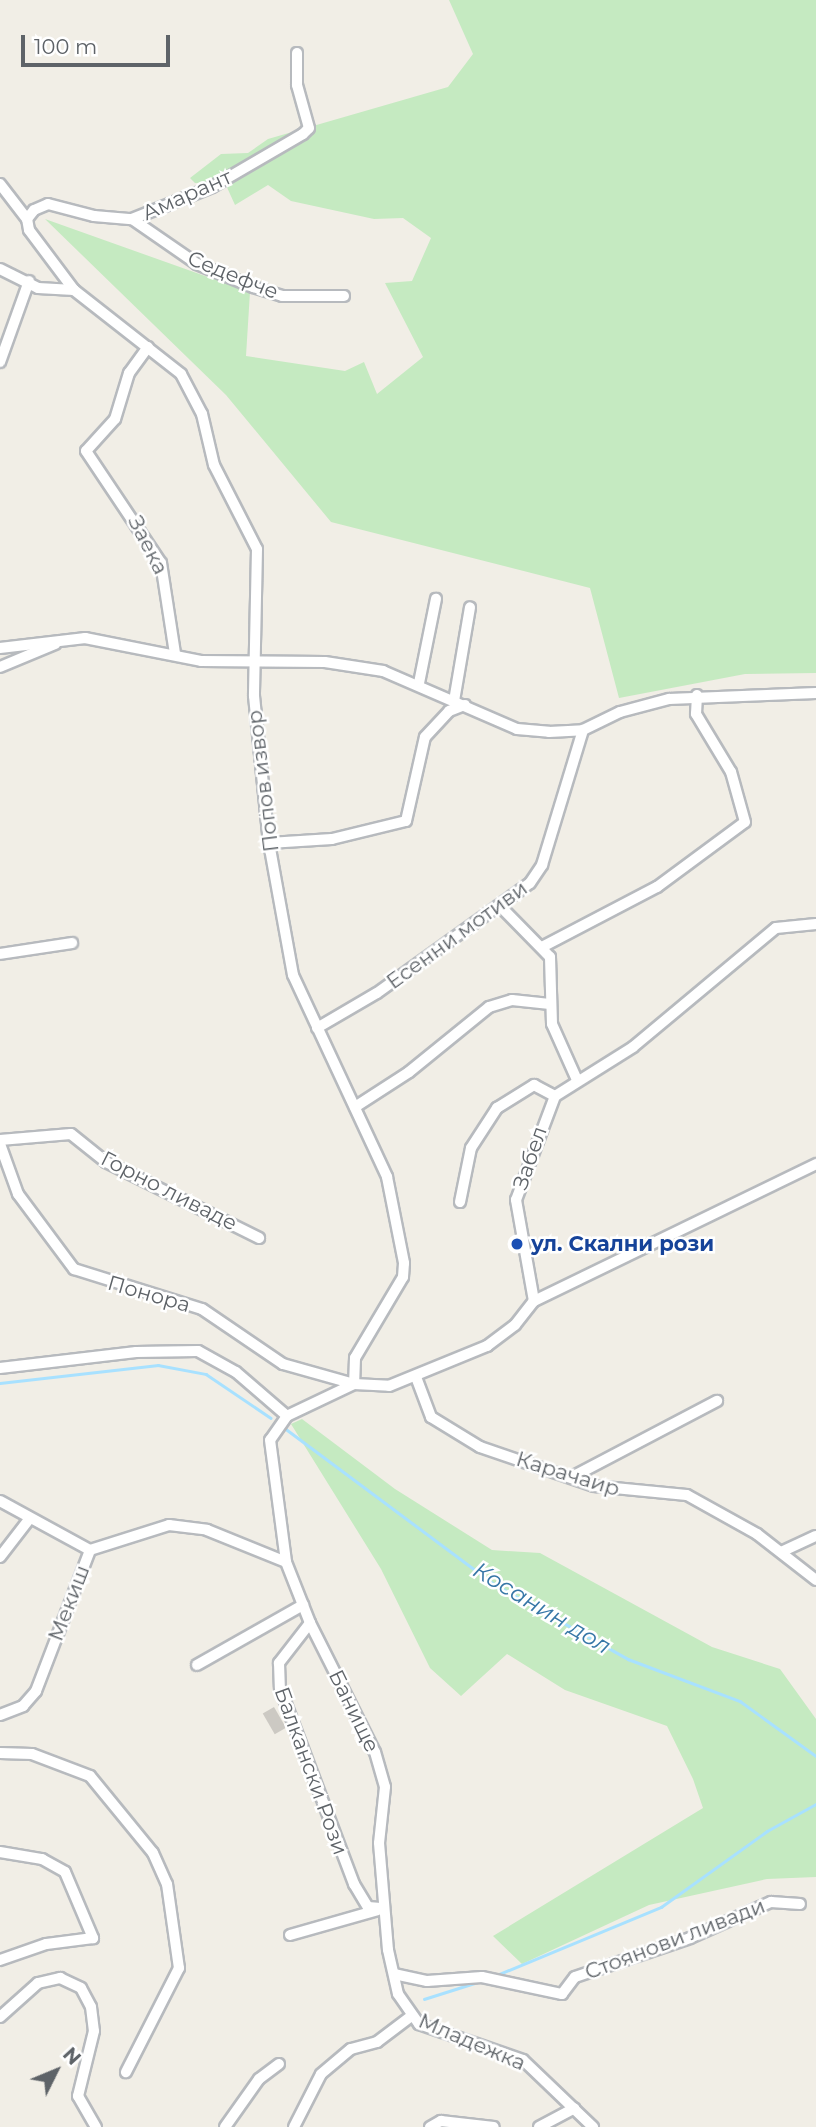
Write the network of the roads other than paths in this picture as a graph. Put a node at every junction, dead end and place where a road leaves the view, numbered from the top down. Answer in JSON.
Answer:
{"nodes":[{"id":1,"x":297,"y":53,"type":"dead end"},
{"id":2,"x":0,"y":184,"type":"edge"},
{"id":3,"x":27,"y":219,"type":"junction"},
{"id":4,"x":132,"y":219,"type":"junction"},
{"id":5,"x":0,"y":269,"type":"edge"},
{"id":6,"x":29,"y":281,"type":"junction"},
{"id":7,"x":74,"y":290,"type":"junction"},
{"id":8,"x":344,"y":296,"type":"dead end"},
{"id":9,"x":148,"y":347,"type":"junction"},
{"id":10,"x":0,"y":362,"type":"edge"},
{"id":11,"x":436,"y":599,"type":"dead end"},
{"id":12,"x":470,"y":607,"type":"dead end"},
{"id":13,"x":55,"y":644,"type":"junction"},
{"id":14,"x":0,"y":648,"type":"edge"},
{"id":15,"x":175,"y":653,"type":"junction"},
{"id":16,"x":252,"y":660,"type":"junction"},
{"id":17,"x":0,"y":667,"type":"edge"},
{"id":18,"x":419,"y":684,"type":"junction"},
{"id":19,"x":816,"y":693,"type":"edge"},
{"id":20,"x":697,"y":695,"type":"junction"},
{"id":21,"x":459,"y":703,"type":"junction"},
{"id":22,"x":583,"y":730,"type":"junction"},
{"id":23,"x":269,"y":843,"type":"junction"},
{"id":24,"x":501,"y":907,"type":"junction"},
{"id":25,"x":816,"y":924,"type":"edge"},
{"id":26,"x":72,"y":943,"type":"dead end"},
{"id":27,"x":542,"y":947,"type":"junction"},
{"id":28,"x":0,"y":954,"type":"edge"},
{"id":29,"x":550,"y":1004,"type":"junction"},
{"id":30,"x":317,"y":1028,"type":"junction"},
{"id":31,"x":577,"y":1080,"type":"junction"},
{"id":32,"x":555,"y":1096,"type":"junction"},
{"id":33,"x":355,"y":1107,"type":"junction"},
{"id":34,"x":0,"y":1142,"type":"edge"},
{"id":35,"x":816,"y":1164,"type":"edge"},
{"id":36,"x":460,"y":1202,"type":"dead end"},
{"id":37,"x":259,"y":1238,"type":"dead end"},
{"id":38,"x":534,"y":1301,"type":"junction"},
{"id":39,"x":0,"y":1368,"type":"edge"},
{"id":40,"x":416,"y":1377,"type":"junction"},
{"id":41,"x":354,"y":1384,"type":"junction"},
{"id":42,"x":717,"y":1401,"type":"dead end"},
{"id":43,"x":287,"y":1416,"type":"junction"},
{"id":44,"x":572,"y":1477,"type":"junction"},
{"id":45,"x":0,"y":1500,"type":"edge"},
{"id":46,"x":30,"y":1518,"type":"junction"},
{"id":47,"x":816,"y":1536,"type":"edge"},
{"id":48,"x":90,"y":1550,"type":"junction"},
{"id":49,"x":781,"y":1552,"type":"junction"},
{"id":50,"x":0,"y":1557,"type":"edge"},
{"id":51,"x":286,"y":1562,"type":"junction"},
{"id":52,"x":816,"y":1580,"type":"edge"},
{"id":53,"x":303,"y":1605,"type":"junction"},
{"id":54,"x":310,"y":1623,"type":"junction"},
{"id":55,"x":197,"y":1665,"type":"dead end"},
{"id":56,"x":0,"y":1715,"type":"edge"},
{"id":57,"x":0,"y":1753,"type":"edge"},
{"id":58,"x":0,"y":1852,"type":"edge"},
{"id":59,"x":800,"y":1904,"type":"dead end"},
{"id":60,"x":384,"y":1908,"type":"junction"},
{"id":61,"x":290,"y":1935,"type":"dead end"},
{"id":62,"x":0,"y":1960,"type":"edge"},
{"id":63,"x":394,"y":1975,"type":"junction"},
{"id":64,"x":0,"y":2017,"type":"edge"},
{"id":65,"x":410,"y":2017,"type":"junction"},
{"id":66,"x":279,"y":2063,"type":"dead end"},
{"id":67,"x":126,"y":2072,"type":"dead end"},
{"id":68,"x":574,"y":2108,"type":"junction"},
{"id":69,"x":460,"y":2125,"type":"edge"},
{"id":70,"x":96,"y":2127,"type":"edge"},
{"id":71,"x":225,"y":2127,"type":"edge"},
{"id":72,"x":294,"y":2127,"type":"edge"},
{"id":73,"x":430,"y":2127,"type":"edge"},
{"id":74,"x":494,"y":2127,"type":"edge"},
{"id":75,"x":539,"y":2127,"type":"edge"},
{"id":76,"x":593,"y":2127,"type":"edge"}],
"edges":[{"from":1,"to":4,"type":"street","name":"Амарант"},
{"from":2,"to":3,"type":"street"},
{"from":3,"to":4,"type":"street","name":"Амарант"},
{"from":3,"to":7,"type":"street"},
{"from":4,"to":8,"type":"street","name":"Седефче"},
{"from":5,"to":6,"type":"street"},
{"from":6,"to":7,"type":"street"},
{"from":6,"to":10,"type":"street"},
{"from":7,"to":9,"type":"street","name":"Попов извор"},
{"from":9,"to":15,"type":"street","name":"Заека"},
{"from":9,"to":16,"type":"street","name":"Попов извор"},
{"from":11,"to":18,"type":"street"},
{"from":12,"to":21,"type":"street"},
{"from":13,"to":14,"type":"street"},
{"from":13,"to":15,"type":"street"},
{"from":13,"to":17,"type":"street"},
{"from":15,"to":16,"type":"street"},
{"from":16,"to":18,"type":"street"},
{"from":16,"to":23,"type":"street","name":"Попов извор"},
{"from":18,"to":21,"type":"street"},
{"from":19,"to":20,"type":"street"},
{"from":20,"to":22,"type":"street"},
{"from":20,"to":27,"type":"street"},
{"from":21,"to":22,"type":"street"},
{"from":21,"to":23,"type":"street"},
{"from":22,"to":24,"type":"street","name":"Есенни мотиви"},
{"from":23,"to":30,"type":"street","name":"Попов извор"},
{"from":24,"to":27,"type":"street"},
{"from":24,"to":30,"type":"street","name":"Есенни мотиви"},
{"from":25,"to":31,"type":"street"},
{"from":26,"to":28,"type":"street"},
{"from":27,"to":29,"type":"street"},
{"from":29,"to":31,"type":"street"},
{"from":29,"to":33,"type":"street"},
{"from":30,"to":33,"type":"street","name":"Попов извор"},
{"from":31,"to":32,"type":"street"},
{"from":32,"to":36,"type":"street"},
{"from":32,"to":38,"type":"street","name":"Забел"},
{"from":33,"to":41,"type":"street","name":"Попов извор"},
{"from":34,"to":37,"type":"street","name":"Горно ливаде"},
{"from":34,"to":41,"type":"street","name":"Понора"},
{"from":35,"to":38,"type":"street"},
{"from":38,"to":40,"type":"street"},
{"from":39,"to":43,"type":"street"},
{"from":40,"to":41,"type":"street"},
{"from":40,"to":44,"type":"street","name":"Карачаир"},
{"from":41,"to":43,"type":"street"},
{"from":42,"to":44,"type":"street"},
{"from":43,"to":51,"type":"street","name":"Банище"},
{"from":44,"to":49,"type":"street","name":"Карачаир"},
{"from":45,"to":46,"type":"street"},
{"from":46,"to":48,"type":"street"},
{"from":46,"to":50,"type":"street"},
{"from":47,"to":49,"type":"street"},
{"from":48,"to":51,"type":"street","name":"Мекиш"},
{"from":48,"to":56,"type":"street","name":"Мекиш"},
{"from":49,"to":52,"type":"street","name":"Карачаир"},
{"from":51,"to":53,"type":"street","name":"Банище"},
{"from":53,"to":54,"type":"street","name":"Банище"},
{"from":53,"to":55,"type":"street"},
{"from":54,"to":60,"type":"street","name":"Банище"},
{"from":54,"to":60,"type":"street","name":"Балкански Рози"},
{"from":57,"to":67,"type":"street"},
{"from":58,"to":62,"type":"street"},
{"from":59,"to":63,"type":"street","name":"Стоянови ливади"},
{"from":60,"to":61,"type":"street"},
{"from":60,"to":63,"type":"street","name":"Банище"},
{"from":63,"to":65,"type":"street","name":"Банище"},
{"from":64,"to":70,"type":"street"},
{"from":65,"to":68,"type":"street","name":"Младежка"},
{"from":65,"to":72,"type":"street"},
{"from":66,"to":71,"type":"street"},
{"from":68,"to":75,"type":"street"},
{"from":68,"to":76,"type":"street","name":"Младежка"},
{"from":69,"to":73,"type":"street"},
{"from":69,"to":74,"type":"street"}]}
